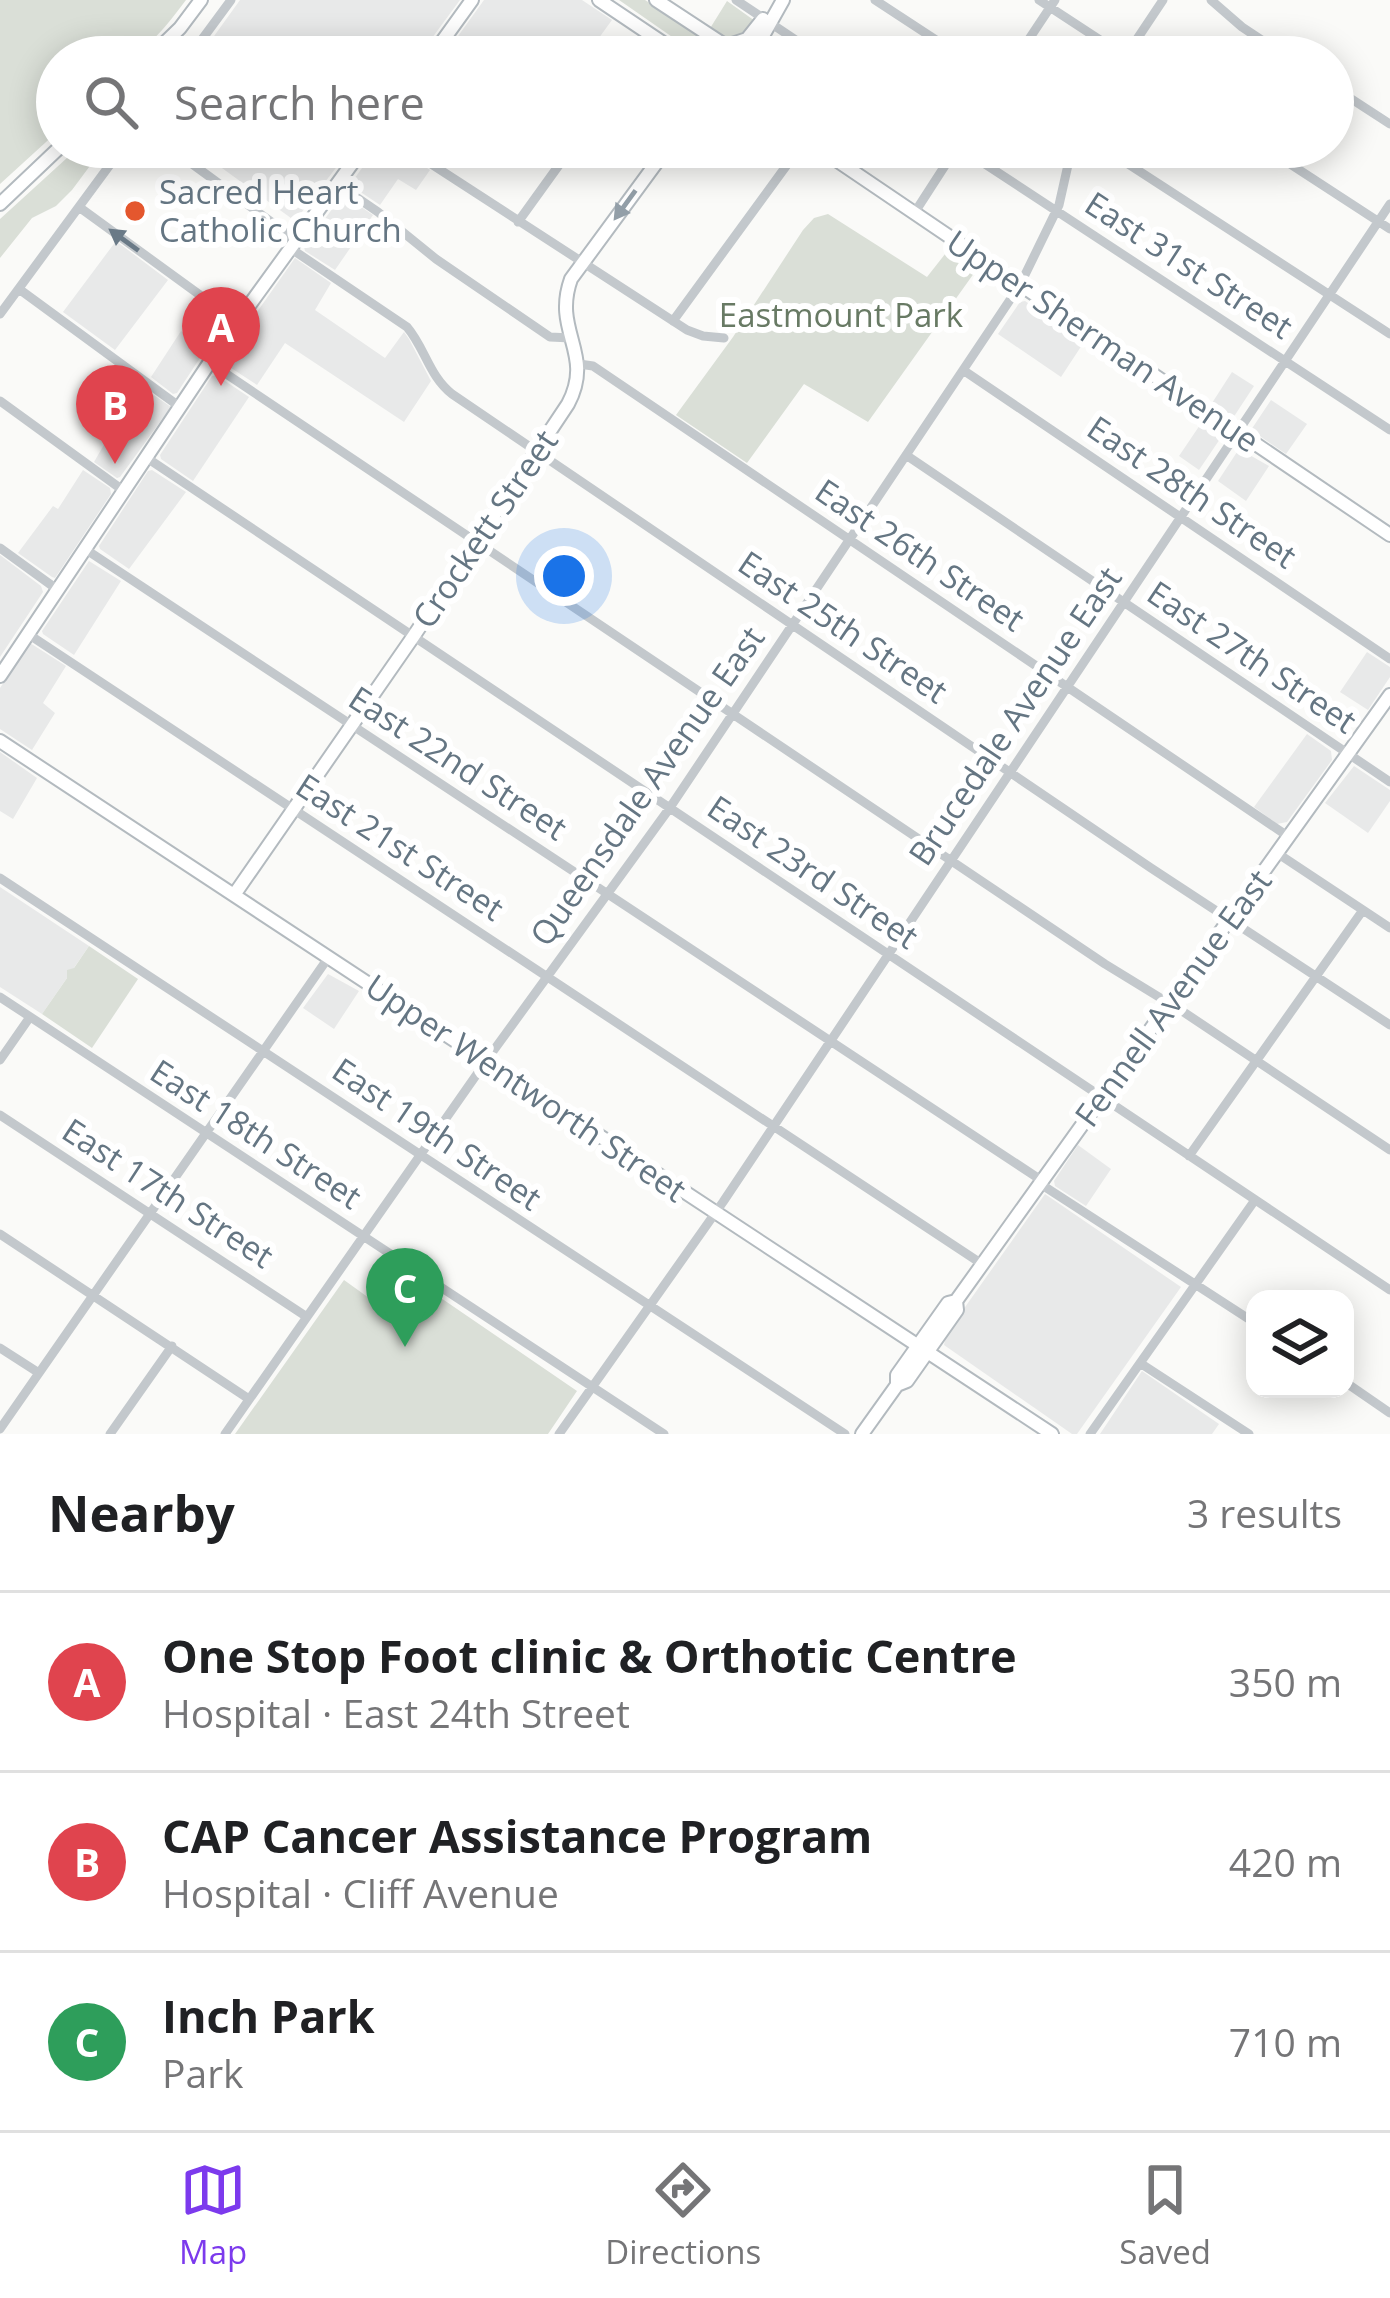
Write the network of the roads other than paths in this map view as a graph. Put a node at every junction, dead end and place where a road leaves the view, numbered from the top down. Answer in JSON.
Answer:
{"nodes":[{"id":1,"x":201,"y":0,"type":"edge"},
{"id":2,"x":231,"y":0,"type":"edge"},
{"id":3,"x":472,"y":0,"type":"edge"},
{"id":4,"x":599,"y":0,"type":"edge"},
{"id":5,"x":656,"y":0,"type":"edge"},
{"id":6,"x":736,"y":0,"type":"edge"},
{"id":7,"x":783,"y":0,"type":"edge"},
{"id":8,"x":875,"y":0,"type":"edge"},
{"id":9,"x":1039,"y":0,"type":"edge"},
{"id":10,"x":1163,"y":0,"type":"edge"},
{"id":11,"x":1211,"y":0,"type":"edge"},
{"id":12,"x":1052,"y":4,"type":"edge"},
{"id":13,"x":765,"y":26,"type":"junction"},
{"id":14,"x":172,"y":36,"type":"edge"},
{"id":15,"x":204,"y":36,"type":"edge"},
{"id":16,"x":446,"y":36,"type":"edge"},
{"id":17,"x":653,"y":36,"type":"edge"},
{"id":18,"x":706,"y":36,"type":"edge"},
{"id":19,"x":751,"y":36,"type":"edge"},
{"id":20,"x":760,"y":36,"type":"edge"},
{"id":21,"x":783,"y":36,"type":"edge"},
{"id":22,"x":930,"y":36,"type":"edge"},
{"id":23,"x":1031,"y":36,"type":"edge"},
{"id":24,"x":1096,"y":36,"type":"edge"},
{"id":25,"x":1139,"y":36,"type":"edge"},
{"id":26,"x":1256,"y":36,"type":"edge"},
{"id":27,"x":1354,"y":101,"type":"edge"},
{"id":28,"x":1390,"y":124,"type":"edge"},
{"id":29,"x":38,"y":168,"type":"edge"},
{"id":30,"x":108,"y":168,"type":"edge"},
{"id":31,"x":196,"y":168,"type":"edge"},
{"id":32,"x":349,"y":168,"type":"edge"},
{"id":33,"x":437,"y":168,"type":"edge"},
{"id":34,"x":557,"y":168,"type":"edge"},
{"id":35,"x":652,"y":168,"type":"edge"},
{"id":36,"x":785,"y":168,"type":"edge"},
{"id":37,"x":849,"y":168,"type":"edge"},
{"id":38,"x":944,"y":168,"type":"edge"},
{"id":39,"x":990,"y":168,"type":"edge"},
{"id":40,"x":1067,"y":168,"type":"edge"},
{"id":41,"x":1134,"y":168,"type":"edge"},
{"id":42,"x":1296,"y":168,"type":"edge"},
{"id":43,"x":338,"y":184,"type":"junction"},
{"id":44,"x":1390,"y":204,"type":"edge"},
{"id":45,"x":0,"y":205,"type":"edge"},
{"id":46,"x":79,"y":207,"type":"junction"},
{"id":47,"x":1056,"y":211,"type":"junction"},
{"id":48,"x":915,"y":212,"type":"junction"},
{"id":49,"x":1378,"y":221,"type":"junction"},
{"id":50,"x":518,"y":222,"type":"junction"},
{"id":51,"x":1390,"y":229,"type":"edge"},
{"id":52,"x":293,"y":244,"type":"junction"},
{"id":53,"x":583,"y":262,"type":"junction"},
{"id":54,"x":1019,"y":285,"type":"junction"},
{"id":55,"x":19,"y":289,"type":"junction"},
{"id":56,"x":1330,"y":295,"type":"junction"},
{"id":57,"x":0,"y":314,"type":"edge"},
{"id":58,"x":673,"y":321,"type":"junction"},
{"id":59,"x":237,"y":322,"type":"junction"},
{"id":60,"x":1390,"y":334,"type":"edge"},
{"id":61,"x":571,"y":338,"type":"junction"},
{"id":62,"x":724,"y":338,"type":"dead end"},
{"id":63,"x":1286,"y":361,"type":"junction"},
{"id":64,"x":210,"y":363,"type":"junction"},
{"id":65,"x":579,"y":364,"type":"junction"},
{"id":66,"x":963,"y":370,"type":"junction"},
{"id":67,"x":0,"y":401,"type":"edge"},
{"id":68,"x":180,"y":407,"type":"junction"},
{"id":69,"x":1390,"y":430,"type":"edge"},
{"id":70,"x":1237,"y":433,"type":"junction"},
{"id":71,"x":536,"y":451,"type":"junction"},
{"id":72,"x":906,"y":454,"type":"junction"},
{"id":73,"x":147,"y":458,"type":"junction"},
{"id":74,"x":124,"y":491,"type":"junction"},
{"id":75,"x":1180,"y":518,"type":"junction"},
{"id":76,"x":1390,"y":535,"type":"edge"},
{"id":77,"x":849,"y":540,"type":"junction"},
{"id":78,"x":476,"y":542,"type":"junction"},
{"id":79,"x":0,"y":548,"type":"edge"},
{"id":80,"x":85,"y":549,"type":"junction"},
{"id":81,"x":58,"y":590,"type":"junction"},
{"id":82,"x":1123,"y":602,"type":"junction"},
{"id":83,"x":793,"y":625,"type":"junction"},
{"id":84,"x":28,"y":634,"type":"junction"},
{"id":85,"x":413,"y":637,"type":"junction"},
{"id":86,"x":1390,"y":659,"type":"edge"},
{"id":87,"x":0,"y":676,"type":"edge"},
{"id":88,"x":1067,"y":687,"type":"junction"},
{"id":89,"x":1390,"y":695,"type":"edge"},
{"id":90,"x":733,"y":714,"type":"junction"},
{"id":91,"x":352,"y":726,"type":"junction"},
{"id":92,"x":0,"y":741,"type":"edge"},
{"id":93,"x":1347,"y":754,"type":"junction"},
{"id":94,"x":1010,"y":772,"type":"junction"},
{"id":95,"x":1390,"y":782,"type":"edge"},
{"id":96,"x":670,"y":809,"type":"junction"},
{"id":97,"x":293,"y":810,"type":"junction"},
{"id":98,"x":1289,"y":837,"type":"junction"},
{"id":99,"x":1277,"y":853,"type":"junction"},
{"id":100,"x":951,"y":860,"type":"junction"},
{"id":101,"x":0,"y":878,"type":"edge"},
{"id":102,"x":607,"y":894,"type":"junction"},
{"id":103,"x":234,"y":896,"type":"junction"},
{"id":104,"x":1363,"y":910,"type":"junction"},
{"id":105,"x":1230,"y":919,"type":"junction"},
{"id":106,"x":1390,"y":928,"type":"edge"},
{"id":107,"x":888,"y":955,"type":"junction"},
{"id":108,"x":328,"y":958,"type":"junction"},
{"id":109,"x":1316,"y":976,"type":"junction"},
{"id":110,"x":547,"y":977,"type":"junction"},
{"id":111,"x":0,"y":997,"type":"edge"},
{"id":112,"x":1168,"y":1003,"type":"junction"},
{"id":113,"x":30,"y":1017,"type":"junction"},
{"id":114,"x":1390,"y":1025,"type":"edge"},
{"id":115,"x":831,"y":1040,"type":"junction"},
{"id":116,"x":264,"y":1052,"type":"junction"},
{"id":117,"x":0,"y":1060,"type":"edge"},
{"id":118,"x":1256,"y":1060,"type":"junction"},
{"id":119,"x":486,"y":1062,"type":"junction"},
{"id":120,"x":1100,"y":1097,"type":"junction"},
{"id":121,"x":0,"y":1115,"type":"edge"},
{"id":122,"x":774,"y":1126,"type":"junction"},
{"id":123,"x":206,"y":1133,"type":"junction"},
{"id":124,"x":1390,"y":1150,"type":"edge"},
{"id":125,"x":420,"y":1155,"type":"junction"},
{"id":126,"x":1189,"y":1156,"type":"junction"},
{"id":127,"x":1040,"y":1182,"type":"junction"},
{"id":128,"x":1255,"y":1200,"type":"junction"},
{"id":129,"x":150,"y":1213,"type":"junction"},
{"id":130,"x":714,"y":1213,"type":"junction"},
{"id":131,"x":0,"y":1234,"type":"edge"},
{"id":132,"x":363,"y":1237,"type":"junction"},
{"id":133,"x":982,"y":1264,"type":"junction"},
{"id":134,"x":1195,"y":1285,"type":"junction"},
{"id":135,"x":1390,"y":1290,"type":"edge"},
{"id":136,"x":93,"y":1294,"type":"junction"},
{"id":137,"x":649,"y":1306,"type":"junction"},
{"id":138,"x":307,"y":1317,"type":"junction"},
{"id":139,"x":1246,"y":1317,"type":"edge"},
{"id":140,"x":172,"y":1346,"type":"junction"},
{"id":141,"x":0,"y":1348,"type":"edge"},
{"id":142,"x":922,"y":1348,"type":"junction"},
{"id":143,"x":1141,"y":1363,"type":"junction"},
{"id":144,"x":39,"y":1373,"type":"junction"},
{"id":145,"x":590,"y":1388,"type":"junction"},
{"id":146,"x":1354,"y":1388,"type":"edge"},
{"id":147,"x":249,"y":1399,"type":"junction"},
{"id":148,"x":1390,"y":1413,"type":"edge"},
{"id":149,"x":0,"y":1430,"type":"edge"},
{"id":150,"x":110,"y":1434,"type":"edge"},
{"id":151,"x":225,"y":1434,"type":"edge"},
{"id":152,"x":559,"y":1434,"type":"edge"},
{"id":153,"x":664,"y":1434,"type":"edge"},
{"id":154,"x":845,"y":1434,"type":"edge"},
{"id":155,"x":862,"y":1434,"type":"edge"},
{"id":156,"x":1052,"y":1434,"type":"edge"},
{"id":157,"x":1090,"y":1434,"type":"edge"},
{"id":158,"x":1250,"y":1434,"type":"edge"}],
"edges":[{"from":1,"to":14,"type":"main road"},
{"from":2,"to":15,"type":"street"},
{"from":3,"to":16,"type":"main road"},
{"from":4,"to":17,"type":"main road"},
{"from":5,"to":18,"type":"main road"},
{"from":6,"to":13,"type":"street"},
{"from":7,"to":13,"type":"main road"},
{"from":8,"to":22,"type":"street"},
{"from":9,"to":12,"type":"street"},
{"from":10,"to":25,"type":"street"},
{"from":11,"to":26,"type":"street"},
{"from":12,"to":23,"type":"street"},
{"from":12,"to":24,"type":"street"},
{"from":13,"to":19,"type":"main road"},
{"from":13,"to":20,"type":"main road"},
{"from":13,"to":21,"type":"street"},
{"from":27,"to":28,"type":"street"},
{"from":29,"to":45,"type":"main road"},
{"from":30,"to":46,"type":"street"},
{"from":31,"to":52,"type":"street","name":"East 25th Street"},
{"from":32,"to":43,"type":"main road"},
{"from":33,"to":50,"type":"street"},
{"from":34,"to":50,"type":"street"},
{"from":35,"to":53,"type":"main road","one_way":true},
{"from":36,"to":58,"type":"street"},
{"from":37,"to":48,"type":"main road","name":"Upper Sherman Avenue"},
{"from":38,"to":48,"type":"street"},
{"from":39,"to":47,"type":"street","name":"East 31st Street"},
{"from":40,"to":47,"type":"street","name":"Queensdale Avenue East"},
{"from":41,"to":56,"type":"street"},
{"from":42,"to":49,"type":"street"},
{"from":43,"to":52,"type":"main road"},
{"from":43,"to":61,"type":"street"},
{"from":44,"to":49,"type":"street","name":"Brucedale Avenue East"},
{"from":46,"to":55,"type":"street"},
{"from":59,"to":46,"type":"street","one_way":true},
{"from":47,"to":54,"type":"street","name":"Queensdale Avenue East"},
{"from":47,"to":63,"type":"street","name":"East 31st Street"},
{"from":48,"to":54,"type":"main road","name":"Upper Sherman Avenue"},
{"from":49,"to":51,"type":"street"},
{"from":49,"to":56,"type":"street","name":"Brucedale Avenue East"},
{"from":50,"to":53,"type":"street"},
{"from":52,"to":59,"type":"main road"},
{"from":52,"to":71,"type":"street","name":"East 25th Street"},
{"from":53,"to":58,"type":"street"},
{"from":53,"to":61,"type":"main road"},
{"from":54,"to":66,"type":"street","name":"Queensdale Avenue East"},
{"from":54,"to":70,"type":"main road","name":"Upper Sherman Avenue"},
{"from":55,"to":57,"type":"street"},
{"from":55,"to":68,"type":"street"},
{"from":56,"to":60,"type":"street"},
{"from":56,"to":63,"type":"street","name":"Brucedale Avenue East"},
{"from":58,"to":62,"type":"street"},
{"from":59,"to":64,"type":"main road"},
{"from":61,"to":65,"type":"main road"},
{"from":63,"to":69,"type":"street","name":"East 31st Street"},
{"from":63,"to":70,"type":"street","name":"Brucedale Avenue East"},
{"from":64,"to":68,"type":"main road"},
{"from":64,"to":78,"type":"street"},
{"from":65,"to":71,"type":"main road","name":"Crockett Street"},
{"from":65,"to":77,"type":"street","name":"East 26th Street"},
{"from":66,"to":72,"type":"street","name":"Queensdale Avenue East"},
{"from":66,"to":75,"type":"street","name":"East 28th Street"},
{"from":67,"to":74,"type":"street"},
{"from":68,"to":73,"type":"main road"},
{"from":70,"to":75,"type":"street","name":"Brucedale Avenue East"},
{"from":70,"to":76,"type":"main road","name":"Upper Sherman Avenue"},
{"from":71,"to":78,"type":"main road","name":"Crockett Street"},
{"from":71,"to":83,"type":"street","name":"East 25th Street"},
{"from":72,"to":77,"type":"street","name":"Queensdale Avenue East"},
{"from":72,"to":82,"type":"street","name":"East 27th Street"},
{"from":73,"to":74,"type":"main road"},
{"from":73,"to":85,"type":"street","name":"East 23rd Street"},
{"from":74,"to":80,"type":"main road"},
{"from":75,"to":82,"type":"street","name":"Brucedale Avenue East"},
{"from":75,"to":86,"type":"street","name":"East 28th Street"},
{"from":77,"to":83,"type":"street","name":"Queensdale Avenue East"},
{"from":77,"to":88,"type":"street","name":"East 26th Street"},
{"from":78,"to":85,"type":"main road","name":"Crockett Street"},
{"from":78,"to":90,"type":"street"},
{"from":79,"to":81,"type":"street"},
{"from":80,"to":81,"type":"main road"},
{"from":80,"to":91,"type":"street","name":"East 22nd Street"},
{"from":81,"to":84,"type":"main road"},
{"from":82,"to":88,"type":"street","name":"Brucedale Avenue East"},
{"from":82,"to":93,"type":"street","name":"East 27th Street"},
{"from":83,"to":90,"type":"street","name":"Queensdale Avenue East"},
{"from":83,"to":94,"type":"street","name":"East 25th Street"},
{"from":84,"to":87,"type":"main road"},
{"from":84,"to":97,"type":"street","name":"East 21st Street"},
{"from":85,"to":91,"type":"main road","name":"Crockett Street"},
{"from":85,"to":96,"type":"street","name":"East 23rd Street"},
{"from":88,"to":94,"type":"street","name":"Brucedale Avenue East"},
{"from":88,"to":98,"type":"street","name":"East 26th Street"},
{"from":89,"to":93,"type":"main road","name":"Fennell Avenue East"},
{"from":90,"to":96,"type":"street","name":"Queensdale Avenue East"},
{"from":90,"to":100,"type":"street"},
{"from":91,"to":97,"type":"main road","name":"Crockett Street"},
{"from":91,"to":102,"type":"street","name":"East 22nd Street"},
{"from":92,"to":103,"type":"main road","name":"Upper Wentworth Street"},
{"from":93,"to":95,"type":"street","name":"East 27th Street"},
{"from":93,"to":98,"type":"main road","name":"Fennell Avenue East"},
{"from":94,"to":100,"type":"street","name":"Brucedale Avenue East"},
{"from":94,"to":105,"type":"street","name":"East 25th Street"},
{"from":96,"to":102,"type":"street","name":"Queensdale Avenue East"},
{"from":96,"to":107,"type":"street","name":"East 23rd Street"},
{"from":97,"to":103,"type":"main road","name":"Crockett Street"},
{"from":97,"to":110,"type":"street","name":"East 21st Street"},
{"from":98,"to":99,"type":"main road","name":"Fennell Avenue East"},
{"from":99,"to":104,"type":"street"},
{"from":99,"to":105,"type":"main road","name":"Fennell Avenue East"},
{"from":100,"to":107,"type":"street","name":"Brucedale Avenue East"},
{"from":100,"to":112,"type":"street"},
{"from":101,"to":116,"type":"street","name":"East 19th Street"},
{"from":102,"to":110,"type":"street","name":"Queensdale Avenue East"},
{"from":102,"to":115,"type":"street","name":"East 22nd Street"},
{"from":103,"to":108,"type":"main road","name":"Upper Wentworth Street"},
{"from":104,"to":106,"type":"street"},
{"from":104,"to":109,"type":"street"},
{"from":105,"to":109,"type":"street","name":"East 25th Street"},
{"from":105,"to":112,"type":"main road","name":"Fennell Avenue East"},
{"from":107,"to":115,"type":"street","name":"Brucedale Avenue East"},
{"from":107,"to":120,"type":"street","name":"East 23rd Street"},
{"from":108,"to":116,"type":"street"},
{"from":108,"to":119,"type":"main road","name":"Upper Wentworth Street"},
{"from":109,"to":114,"type":"street","name":"East 25th Street"},
{"from":109,"to":118,"type":"street"},
{"from":110,"to":119,"type":"street","name":"Queensdale Avenue East"},
{"from":110,"to":122,"type":"street","name":"East 21st Street"},
{"from":111,"to":113,"type":"street","name":"East 18th Street"},
{"from":112,"to":118,"type":"street"},
{"from":112,"to":120,"type":"main road","name":"Fennell Avenue East"},
{"from":113,"to":117,"type":"street"},
{"from":113,"to":123,"type":"street","name":"East 18th Street"},
{"from":115,"to":122,"type":"street","name":"Brucedale Avenue East"},
{"from":115,"to":127,"type":"street","name":"East 22nd Street"},
{"from":116,"to":123,"type":"street"},
{"from":116,"to":125,"type":"street","name":"East 19th Street"},
{"from":118,"to":124,"type":"street"},
{"from":118,"to":126,"type":"street"},
{"from":119,"to":125,"type":"street","name":"Queensdale Avenue East"},
{"from":119,"to":130,"type":"main road","name":"Upper Wentworth Street"},
{"from":120,"to":126,"type":"street","name":"East 23rd Street"},
{"from":120,"to":127,"type":"main road","name":"Fennell Avenue East"},
{"from":121,"to":129,"type":"street","name":"East 17th Street"},
{"from":122,"to":130,"type":"street","name":"Brucedale Avenue East"},
{"from":122,"to":133,"type":"street","name":"East 21st Street"},
{"from":123,"to":129,"type":"street"},
{"from":123,"to":132,"type":"street","name":"East 18th Street"},
{"from":125,"to":132,"type":"street","name":"Queensdale Avenue East"},
{"from":125,"to":137,"type":"street","name":"East 19th Street"},
{"from":126,"to":128,"type":"street","name":"East 23rd Street"},
{"from":127,"to":133,"type":"main road","name":"Fennell Avenue East"},
{"from":127,"to":134,"type":"street","name":"East 22nd Street"},
{"from":128,"to":134,"type":"street"},
{"from":128,"to":135,"type":"street","name":"East 23rd Street"},
{"from":129,"to":136,"type":"street"},
{"from":129,"to":138,"type":"street","name":"East 17th Street"},
{"from":130,"to":137,"type":"street","name":"Brucedale Avenue East"},
{"from":130,"to":142,"type":"main road","name":"Upper Wentworth Street"},
{"from":131,"to":136,"type":"street"},
{"from":132,"to":138,"type":"street","name":"Queensdale Avenue East"},
{"from":132,"to":145,"type":"street","name":"East 18th Street"},
{"from":133,"to":142,"type":"main road","name":"Fennell Avenue East"},
{"from":134,"to":139,"type":"street","name":"East 22nd Street"},
{"from":134,"to":143,"type":"street"},
{"from":136,"to":140,"type":"street"},
{"from":136,"to":144,"type":"street"},
{"from":137,"to":145,"type":"street","name":"Brucedale Avenue East"},
{"from":137,"to":154,"type":"street","name":"East 19th Street"},
{"from":138,"to":147,"type":"street","name":"Queensdale Avenue East"},
{"from":140,"to":147,"type":"street"},
{"from":140,"to":150,"type":"street"},
{"from":141,"to":144,"type":"street"},
{"from":142,"to":155,"type":"main road","name":"Fennell Avenue East"},
{"from":142,"to":156,"type":"main road","name":"Upper Wentworth Street"},
{"from":143,"to":157,"type":"street"},
{"from":143,"to":158,"type":"street"},
{"from":144,"to":149,"type":"street"},
{"from":145,"to":152,"type":"street","name":"Brucedale Avenue East"},
{"from":145,"to":153,"type":"street","name":"East 18th Street"},
{"from":146,"to":148,"type":"street"},
{"from":147,"to":151,"type":"street","name":"Queensdale Avenue East"}]}
